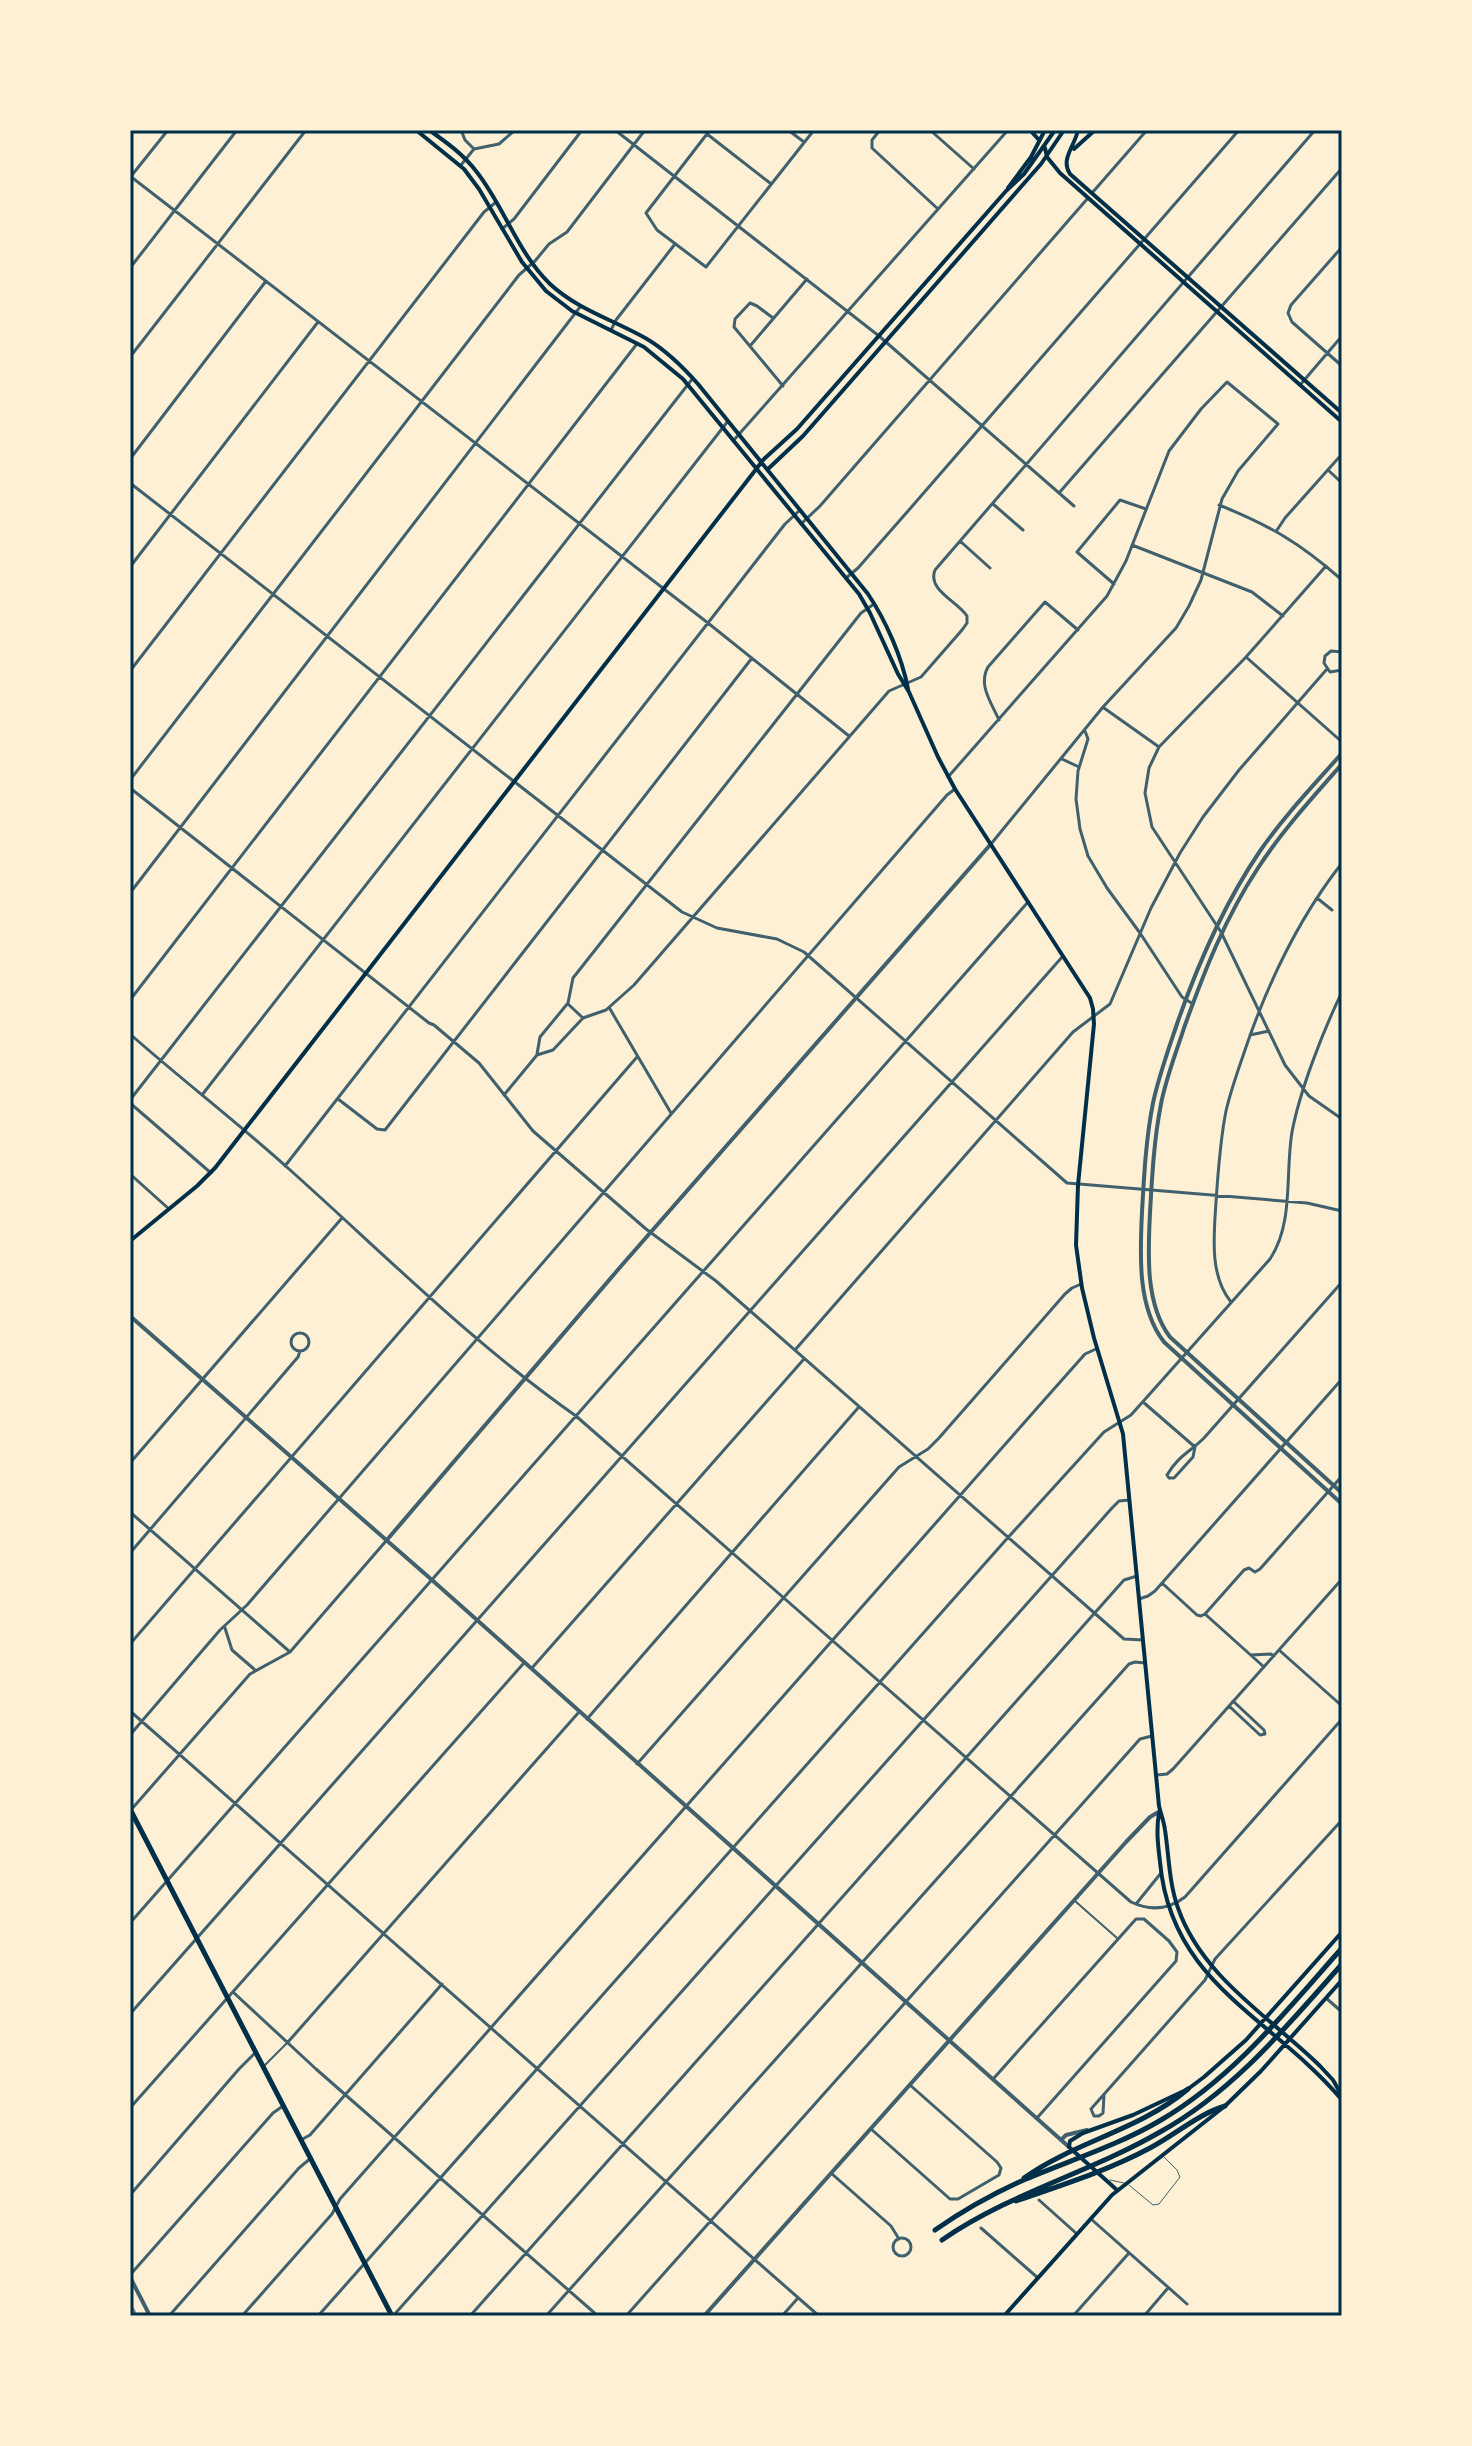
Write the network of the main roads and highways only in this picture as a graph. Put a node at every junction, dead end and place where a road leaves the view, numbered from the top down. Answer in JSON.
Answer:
{"nodes":[{"id":1,"x":416,"y":130,"type":"edge"},
{"id":2,"x":429,"y":130,"type":"edge"},
{"id":3,"x":1030,"y":130,"type":"edge"},
{"id":4,"x":1038,"y":130,"type":"edge"},
{"id":5,"x":1045,"y":130,"type":"edge"},
{"id":6,"x":1055,"y":130,"type":"edge"},
{"id":7,"x":1064,"y":130,"type":"edge"},
{"id":8,"x":1078,"y":130,"type":"edge"},
{"id":9,"x":1095,"y":130,"type":"edge"},
{"id":10,"x":1039,"y":140,"type":"junction"},
{"id":11,"x":1045,"y":146,"type":"junction"},
{"id":12,"x":1072,"y":151,"type":"junction"},
{"id":13,"x":1047,"y":157,"type":"junction"},
{"id":14,"x":1006,"y":191,"type":"junction"},
{"id":15,"x":1090,"y":195,"type":"junction"},
{"id":16,"x":1143,"y":242,"type":"junction"},
{"id":17,"x":1219,"y":309,"type":"junction"},
{"id":18,"x":1237,"y":324,"type":"junction"},
{"id":19,"x":1342,"y":413,"type":"edge"},
{"id":20,"x":1342,"y":422,"type":"edge"},
{"id":21,"x":762,"y":462,"type":"junction"},
{"id":22,"x":767,"y":469,"type":"junction"},
{"id":23,"x":757,"y":472,"type":"junction"},
{"id":24,"x":906,"y":684,"type":"junction"},
{"id":25,"x":130,"y":1241,"type":"edge"},
{"id":26,"x":130,"y":1810,"type":"edge"},
{"id":27,"x":1160,"y":1811,"type":"junction"},
{"id":28,"x":1342,"y":1932,"type":"edge"},
{"id":29,"x":1342,"y":1948,"type":"edge"},
{"id":30,"x":1342,"y":1964,"type":"edge"},
{"id":31,"x":1342,"y":1980,"type":"edge"},
{"id":32,"x":1268,"y":2018,"type":"junction"},
{"id":33,"x":1263,"y":2024,"type":"junction"},
{"id":34,"x":1289,"y":2037,"type":"junction"},
{"id":35,"x":1284,"y":2042,"type":"junction"},
{"id":36,"x":1188,"y":2089,"type":"junction"},
{"id":37,"x":1342,"y":2098,"type":"edge"},
{"id":38,"x":1225,"y":2106,"type":"junction"},
{"id":39,"x":1016,"y":2184,"type":"junction"},
{"id":40,"x":1117,"y":2190,"type":"junction"},
{"id":41,"x":992,"y":2208,"type":"junction"},
{"id":42,"x":935,"y":2230,"type":"dead end"},
{"id":43,"x":942,"y":2240,"type":"dead end"},
{"id":44,"x":392,"y":2316,"type":"edge"},
{"id":45,"x":1004,"y":2316,"type":"edge"}],
"edges":[{"from":1,"to":23,"type":"main road"},
{"from":2,"to":21,"type":"main road"},
{"from":3,"to":10,"type":"main road"},
{"from":4,"to":10,"type":"main road"},
{"from":5,"to":10,"type":"main road"},
{"from":6,"to":11,"type":"main road"},
{"from":7,"to":13,"type":"main road"},
{"from":8,"to":12,"type":"main road"},
{"from":9,"to":12,"type":"main road"},
{"from":10,"to":14,"type":"main road"},
{"from":11,"to":13,"type":"main road"},
{"from":11,"to":14,"type":"main road"},
{"from":12,"to":15,"type":"main road"},
{"from":13,"to":15,"type":"main road"},
{"from":13,"to":22,"type":"main road"},
{"from":14,"to":21,"type":"main road"},
{"from":15,"to":16,"type":"main road"},
{"from":16,"to":17,"type":"main road"},
{"from":16,"to":17,"type":"main road"},
{"from":17,"to":18,"type":"main road"},
{"from":18,"to":19,"type":"main road"},
{"from":18,"to":20,"type":"main road"},
{"from":21,"to":22,"type":"main road"},
{"from":21,"to":23,"type":"main road"},
{"from":22,"to":23,"type":"main road"},
{"from":22,"to":24,"type":"main road"},
{"from":23,"to":24,"type":"main road"},
{"from":23,"to":25,"type":"main road"},
{"from":24,"to":27,"type":"main road"},
{"from":26,"to":44,"type":"main road"},
{"from":27,"to":32,"type":"main road"},
{"from":27,"to":33,"type":"main road"},
{"from":28,"to":32,"type":"main road"},
{"from":29,"to":39,"type":"main road"},
{"from":30,"to":41,"type":"main road"},
{"from":31,"to":34,"type":"main road"},
{"from":32,"to":33,"type":"main road"},
{"from":32,"to":34,"type":"main road"},
{"from":33,"to":35,"type":"main road"},
{"from":33,"to":36,"type":"main road"},
{"from":34,"to":35,"type":"main road"},
{"from":34,"to":37,"type":"main road"},
{"from":35,"to":37,"type":"main road"},
{"from":35,"to":38,"type":"main road"},
{"from":36,"to":39,"type":"main road"},
{"from":36,"to":40,"type":"main road"},
{"from":38,"to":40,"type":"main road"},
{"from":38,"to":41,"type":"main road"},
{"from":39,"to":42,"type":"main road"},
{"from":40,"to":45,"type":"main road"},
{"from":41,"to":43,"type":"main road"}]}
